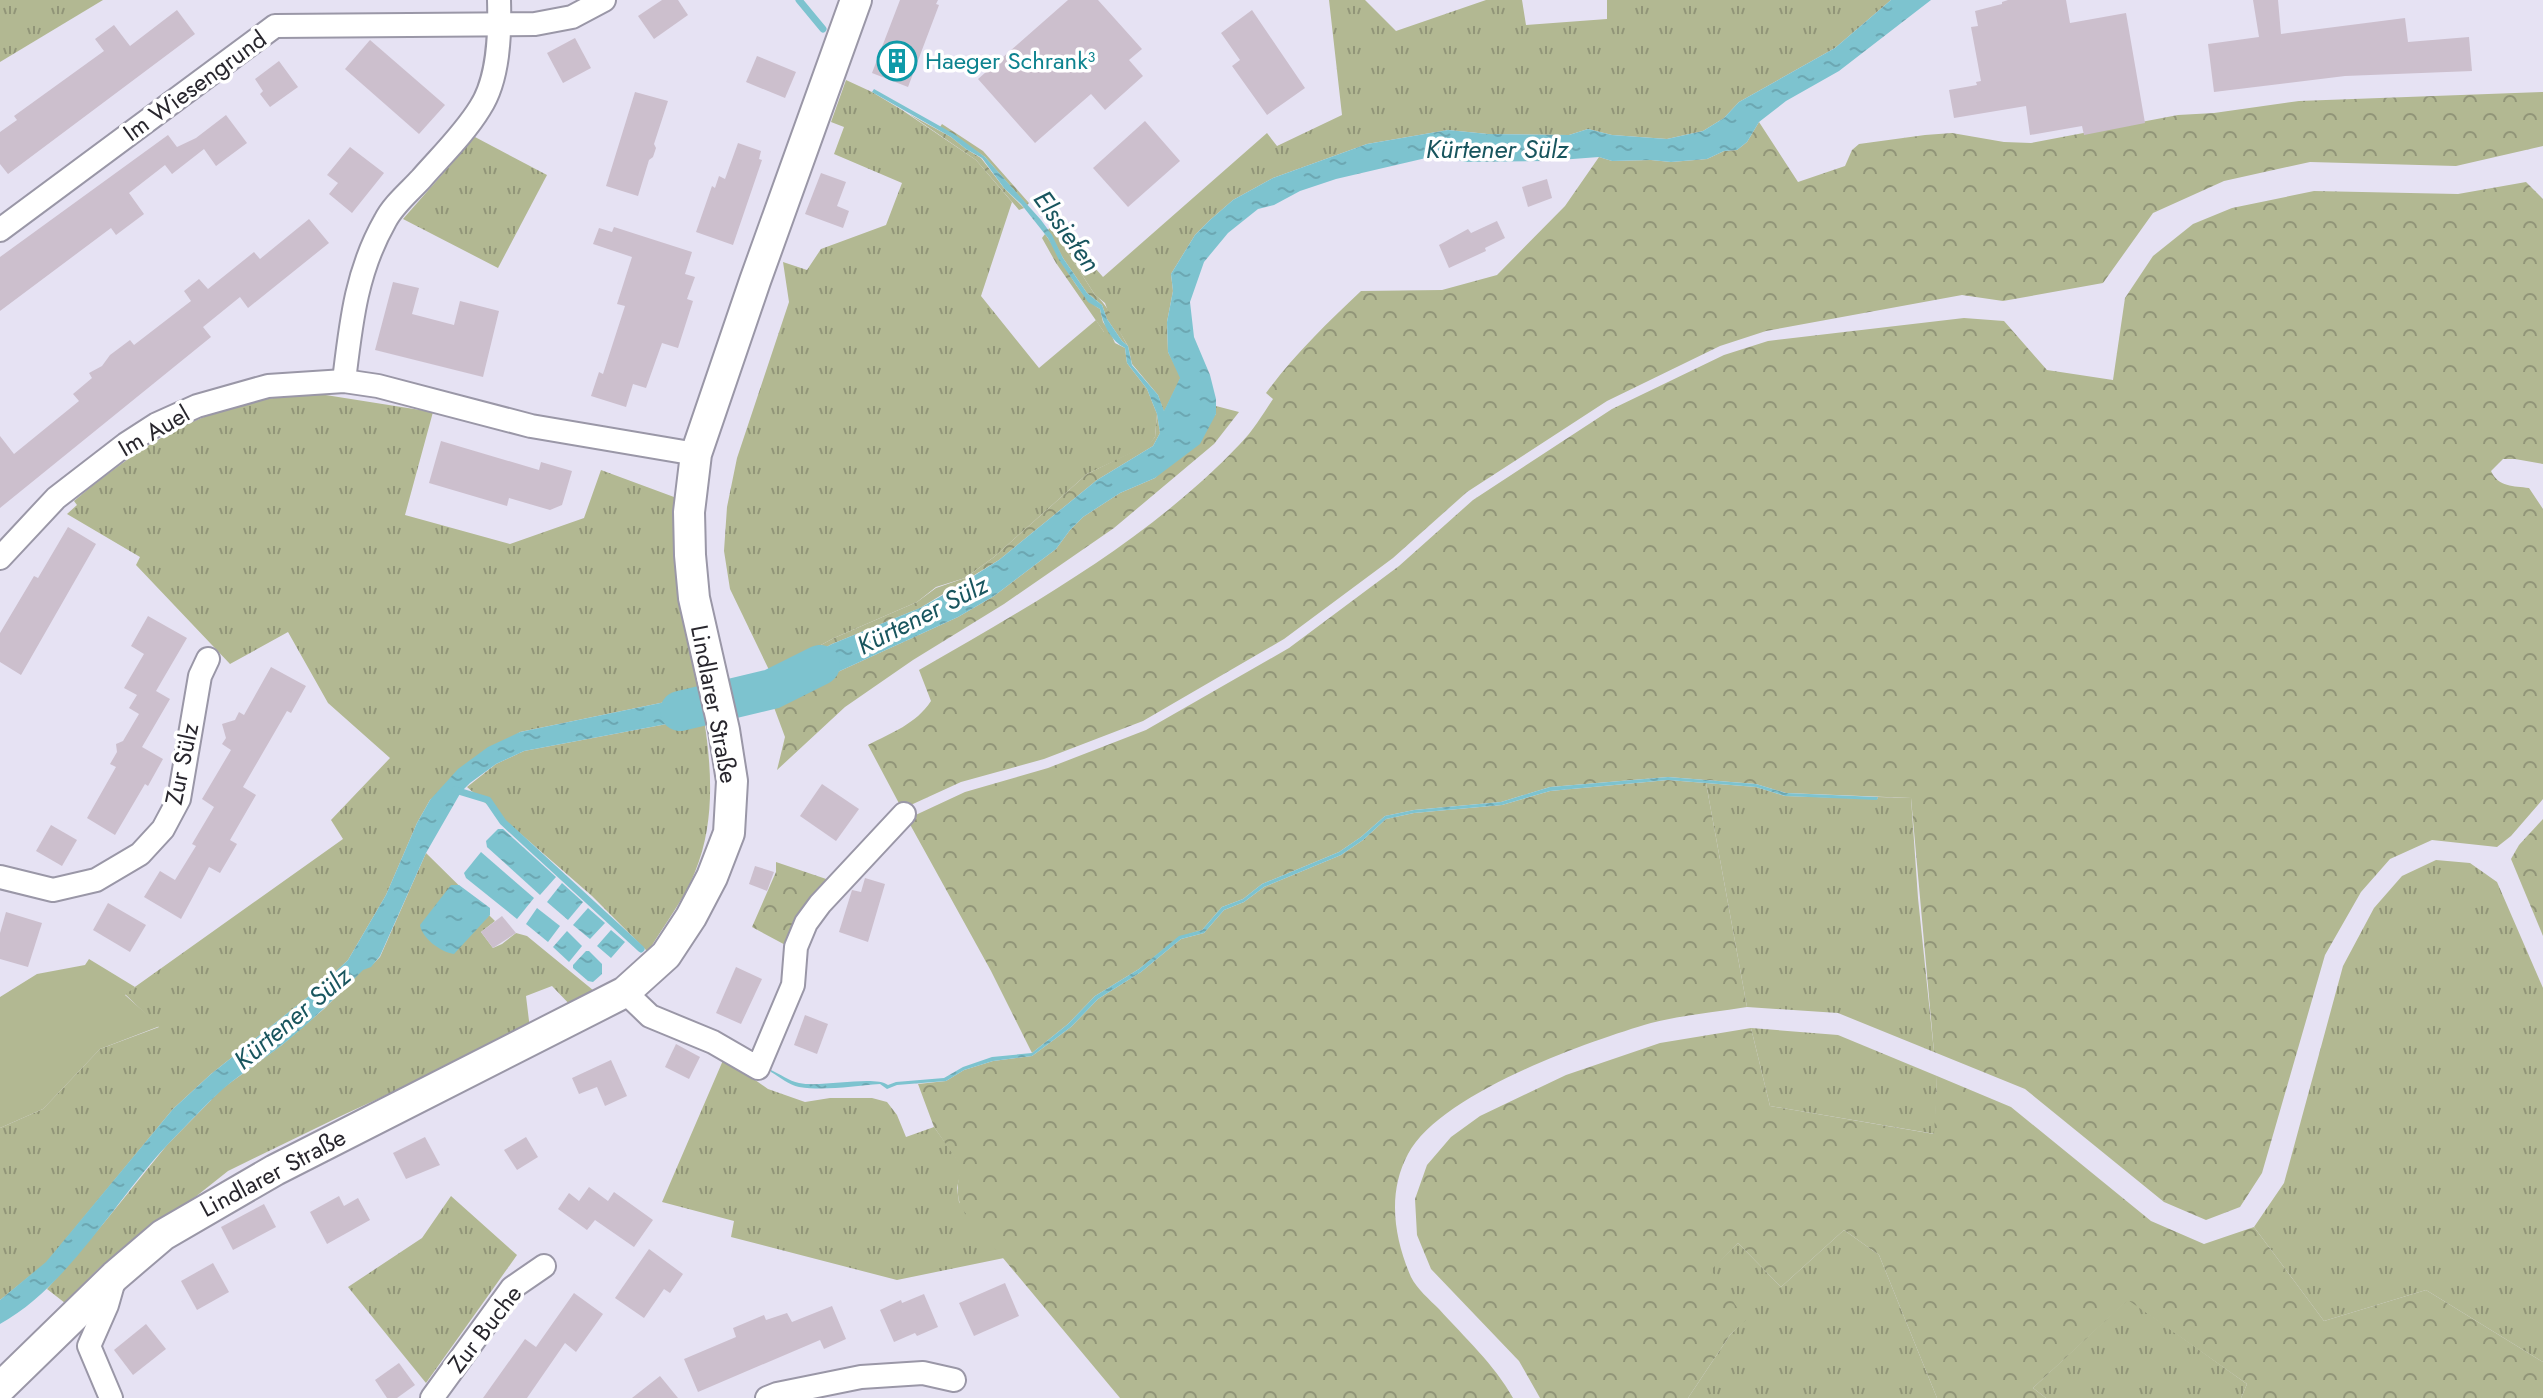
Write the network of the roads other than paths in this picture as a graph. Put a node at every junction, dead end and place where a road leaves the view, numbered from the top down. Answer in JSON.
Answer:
{"nodes":[{"id":1,"x":499,"y":0,"type":"edge"},
{"id":2,"x":604,"y":0,"type":"edge"},
{"id":3,"x":856,"y":0,"type":"edge"},
{"id":4,"x":500,"y":25,"type":"junction"},
{"id":5,"x":0,"y":230,"type":"edge"},
{"id":6,"x":344,"y":381,"type":"junction"},
{"id":7,"x":696,"y":454,"type":"junction"},
{"id":8,"x":0,"y":558,"type":"edge"},
{"id":9,"x":208,"y":659,"type":"dead end"},
{"id":10,"x":904,"y":814,"type":"dead end"},
{"id":11,"x":0,"y":877,"type":"edge"},
{"id":12,"x":625,"y":992,"type":"junction"},
{"id":13,"x":544,"y":1266,"type":"dead end"},
{"id":14,"x":115,"y":1276,"type":"junction"},
{"id":15,"x":954,"y":1380,"type":"dead end"},
{"id":16,"x":0,"y":1388,"type":"edge"},
{"id":17,"x":111,"y":1398,"type":"edge"},
{"id":18,"x":432,"y":1398,"type":"edge"},
{"id":19,"x":767,"y":1398,"type":"edge"}],
"edges":[{"from":1,"to":4,"type":"street"},
{"from":2,"to":4,"type":"street","name":"Im Wiesengrund"},
{"from":3,"to":7,"type":"main road","name":"Lindlarer Straße"},
{"from":4,"to":5,"type":"street","name":"Im Wiesengrund"},
{"from":4,"to":6,"type":"street"},
{"from":6,"to":7,"type":"street","name":"Im Auel"},
{"from":6,"to":8,"type":"street","name":"Im Auel"},
{"from":7,"to":12,"type":"main road","name":"Lindlarer Straße"},
{"from":9,"to":11,"type":"street","name":"Zur Sülz"},
{"from":10,"to":12,"type":"street"},
{"from":12,"to":14,"type":"main road","name":"Lindlarer Straße"},
{"from":13,"to":18,"type":"street","name":"Zur Buche"},
{"from":14,"to":16,"type":"main road","name":"Lindlarer Straße"},
{"from":14,"to":17,"type":"street"},
{"from":15,"to":19,"type":"street"}]}
